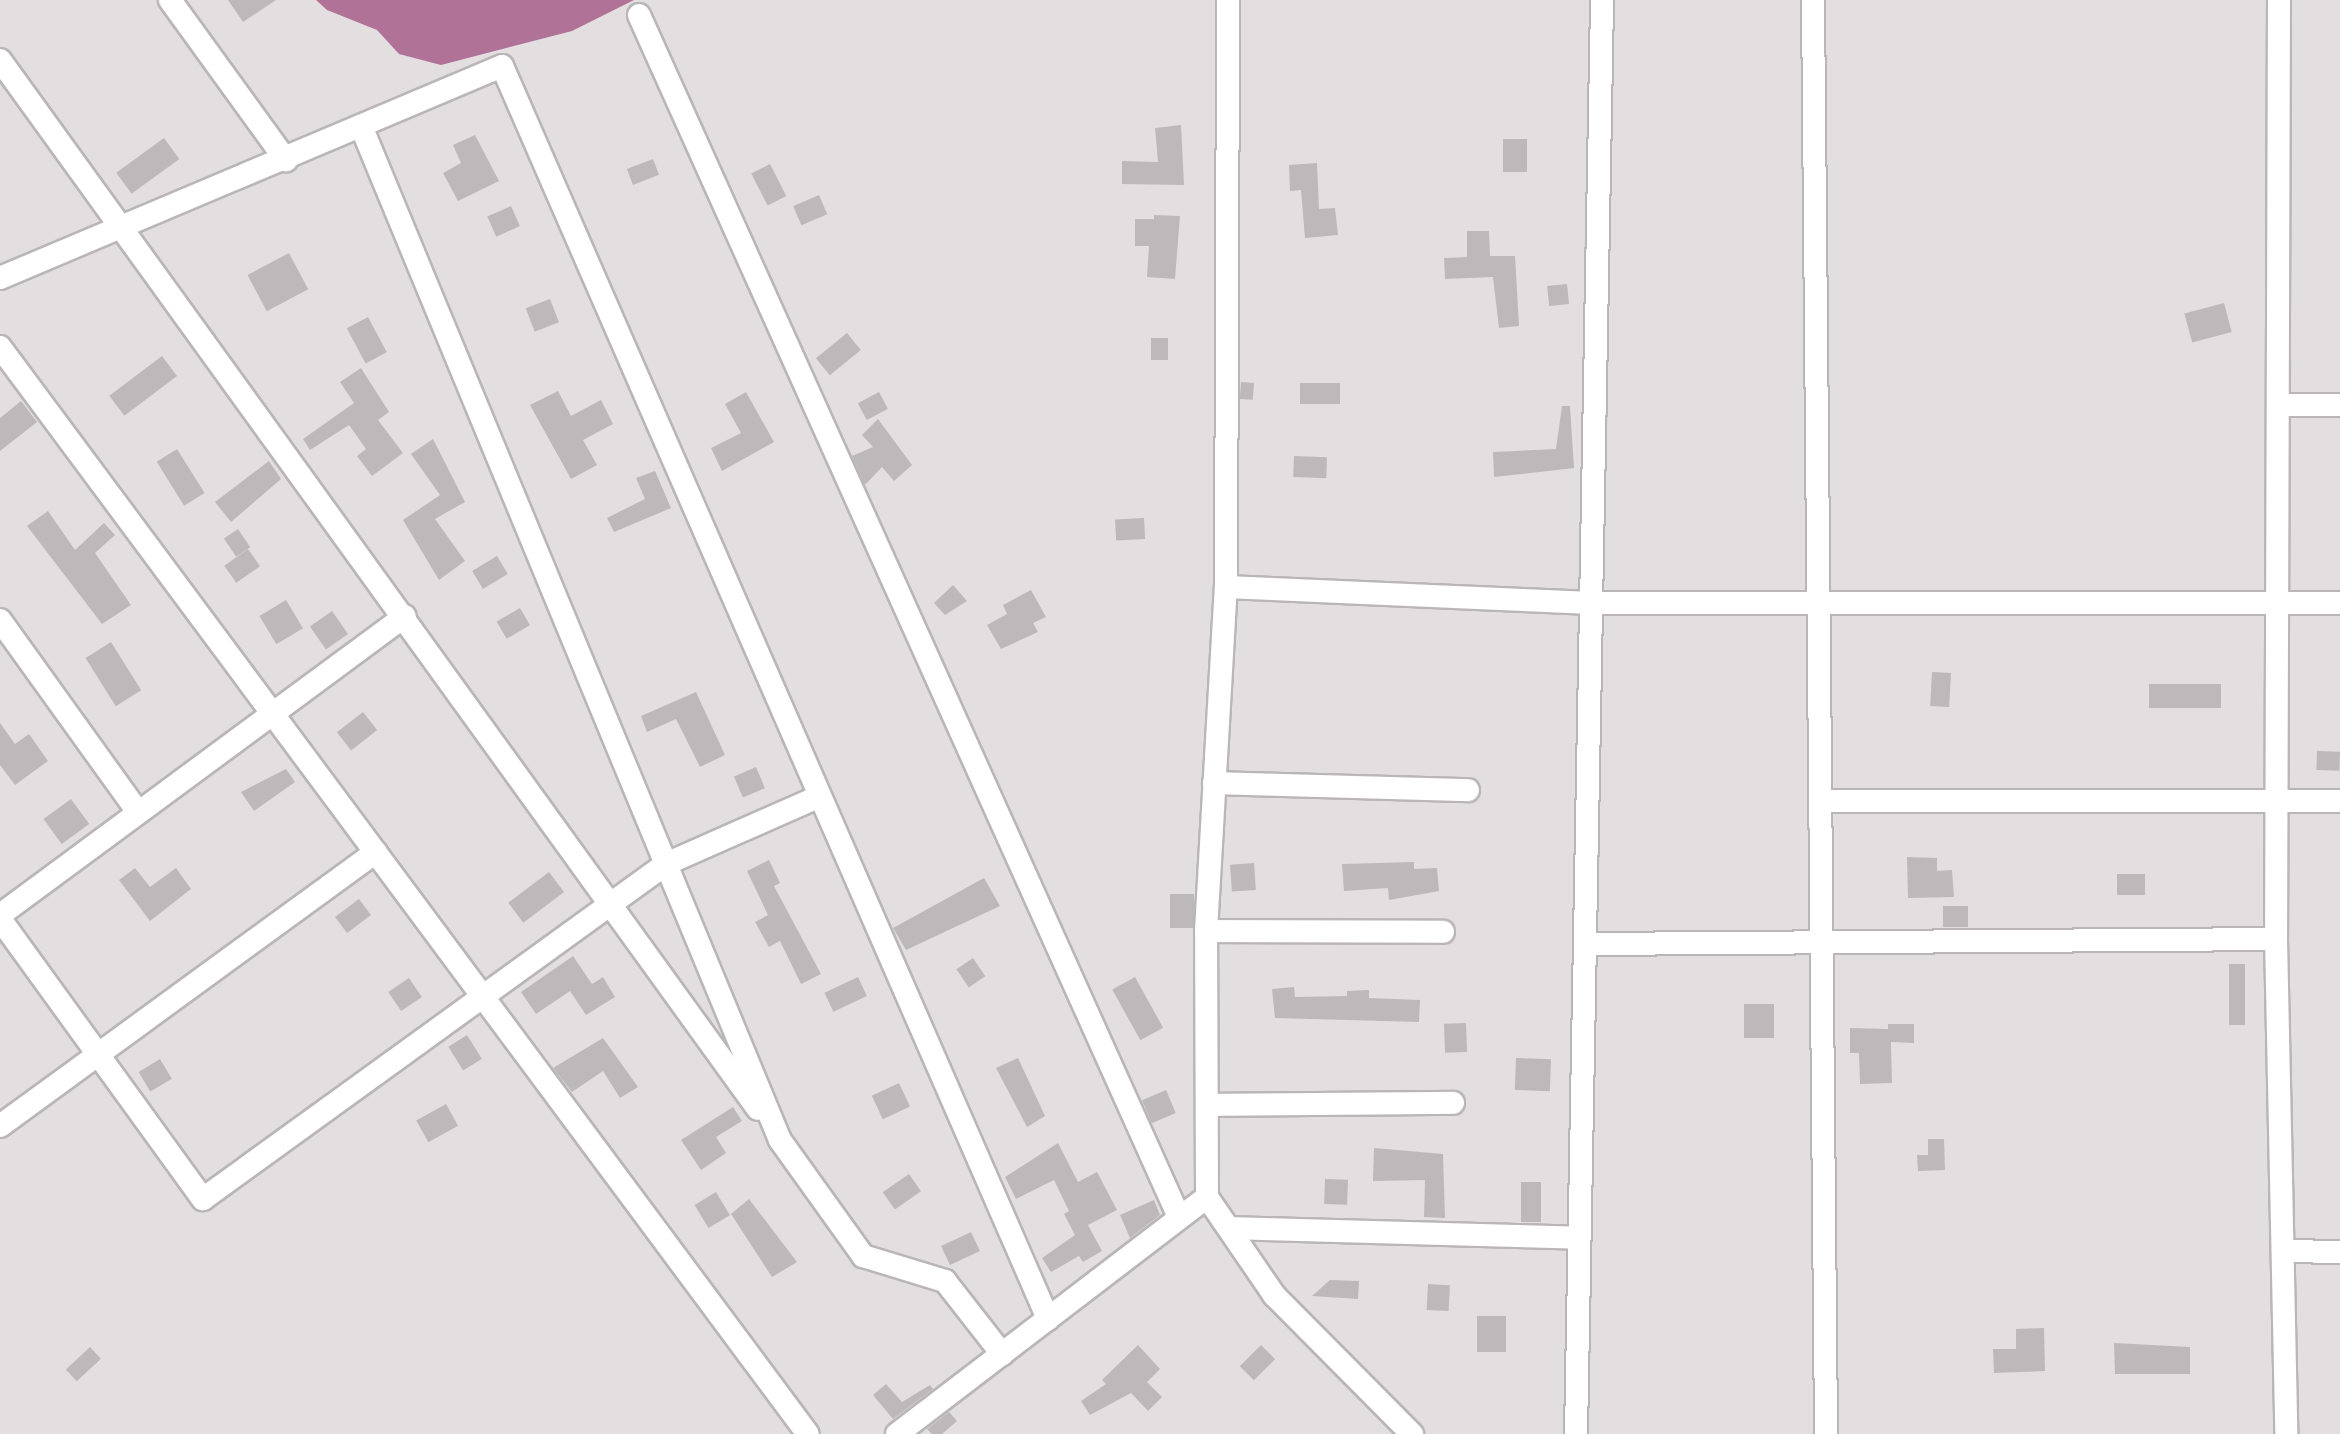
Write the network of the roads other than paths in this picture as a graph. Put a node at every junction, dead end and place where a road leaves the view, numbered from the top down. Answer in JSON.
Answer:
{"nodes":[{"id":1,"x":170,"y":0,"type":"edge"},
{"id":2,"x":1228,"y":0,"type":"edge"},
{"id":3,"x":1602,"y":0,"type":"edge"},
{"id":4,"x":1813,"y":0,"type":"edge"},
{"id":5,"x":2279,"y":0,"type":"edge"},
{"id":6,"x":639,"y":15,"type":"dead end"},
{"id":7,"x":0,"y":60,"type":"edge"},
{"id":8,"x":361,"y":126,"type":"junction"},
{"id":9,"x":286,"y":160,"type":"junction"},
{"id":10,"x":122,"y":227,"type":"junction"},
{"id":11,"x":0,"y":278,"type":"edge"},
{"id":12,"x":0,"y":347,"type":"edge"},
{"id":13,"x":2280,"y":405,"type":"junction"},
{"id":14,"x":2340,"y":405,"type":"edge"},
{"id":15,"x":1226,"y":587,"type":"junction"},
{"id":16,"x":1592,"y":603,"type":"junction"},
{"id":17,"x":1822,"y":603,"type":"junction"},
{"id":18,"x":2280,"y":603,"type":"junction"},
{"id":19,"x":2340,"y":603,"type":"edge"},
{"id":20,"x":405,"y":616,"type":"junction"},
{"id":21,"x":0,"y":620,"type":"edge"},
{"id":22,"x":271,"y":712,"type":"junction"},
{"id":23,"x":1214,"y":783,"type":"junction"},
{"id":24,"x":1468,"y":790,"type":"dead end"},
{"id":25,"x":820,"y":796,"type":"junction"},
{"id":26,"x":1824,"y":801,"type":"junction"},
{"id":27,"x":2279,"y":801,"type":"junction"},
{"id":28,"x":2340,"y":801,"type":"edge"},
{"id":29,"x":138,"y":812,"type":"junction"},
{"id":30,"x":376,"y":852,"type":"junction"},
{"id":31,"x":666,"y":864,"type":"junction"},
{"id":32,"x":610,"y":903,"type":"junction"},
{"id":33,"x":0,"y":917,"type":"edge"},
{"id":34,"x":1206,"y":931,"type":"junction"},
{"id":35,"x":1443,"y":932,"type":"dead end"},
{"id":36,"x":2276,"y":939,"type":"junction"},
{"id":37,"x":1824,"y":942,"type":"junction"},
{"id":38,"x":1585,"y":944,"type":"junction"},
{"id":39,"x":483,"y":997,"type":"junction"},
{"id":40,"x":99,"y":1056,"type":"junction"},
{"id":41,"x":1453,"y":1103,"type":"dead end"},
{"id":42,"x":1207,"y":1105,"type":"junction"},
{"id":43,"x":0,"y":1126,"type":"edge"},
{"id":44,"x":780,"y":1140,"type":"junction"},
{"id":45,"x":1207,"y":1197,"type":"junction"},
{"id":46,"x":1178,"y":1215,"type":"junction"},
{"id":47,"x":1229,"y":1228,"type":"junction"},
{"id":48,"x":1578,"y":1238,"type":"junction"},
{"id":49,"x":2284,"y":1251,"type":"junction"},
{"id":50,"x":2340,"y":1252,"type":"edge"},
{"id":51,"x":1048,"y":1319,"type":"junction"},
{"id":52,"x":1002,"y":1354,"type":"junction"},
{"id":53,"x":808,"y":1434,"type":"edge"},
{"id":54,"x":897,"y":1434,"type":"edge"},
{"id":55,"x":1412,"y":1434,"type":"edge"},
{"id":56,"x":1576,"y":1434,"type":"edge"},
{"id":57,"x":1826,"y":1434,"type":"edge"},
{"id":58,"x":2286,"y":1434,"type":"edge"}],
"edges":[{"from":1,"to":9,"type":"street"},
{"from":2,"to":15,"type":"street"},
{"from":3,"to":16,"type":"street"},
{"from":4,"to":17,"type":"street"},
{"from":5,"to":13,"type":"street"},
{"from":6,"to":46,"type":"street"},
{"from":7,"to":10,"type":"street"},
{"from":8,"to":9,"type":"street"},
{"from":8,"to":25,"type":"street"},
{"from":8,"to":31,"type":"street"},
{"from":9,"to":10,"type":"street"},
{"from":10,"to":11,"type":"street"},
{"from":10,"to":20,"type":"street"},
{"from":12,"to":22,"type":"street"},
{"from":13,"to":14,"type":"street"},
{"from":13,"to":18,"type":"street"},
{"from":15,"to":16,"type":"street"},
{"from":15,"to":23,"type":"street"},
{"from":16,"to":17,"type":"street"},
{"from":16,"to":38,"type":"street"},
{"from":17,"to":18,"type":"street"},
{"from":17,"to":26,"type":"street"},
{"from":18,"to":19,"type":"street"},
{"from":18,"to":27,"type":"street"},
{"from":20,"to":22,"type":"street"},
{"from":20,"to":32,"type":"street"},
{"from":21,"to":29,"type":"street"},
{"from":22,"to":29,"type":"street"},
{"from":22,"to":30,"type":"street"},
{"from":23,"to":24,"type":"street"},
{"from":23,"to":34,"type":"street"},
{"from":25,"to":31,"type":"street"},
{"from":25,"to":51,"type":"street"},
{"from":26,"to":27,"type":"street"},
{"from":26,"to":37,"type":"street"},
{"from":27,"to":28,"type":"street"},
{"from":27,"to":36,"type":"street"},
{"from":29,"to":33,"type":"street"},
{"from":30,"to":39,"type":"street"},
{"from":30,"to":40,"type":"street"},
{"from":31,"to":32,"type":"street"},
{"from":31,"to":44,"type":"street"},
{"from":32,"to":39,"type":"street"},
{"from":32,"to":44,"type":"street"},
{"from":33,"to":40,"type":"street"},
{"from":34,"to":35,"type":"street"},
{"from":34,"to":42,"type":"street"},
{"from":36,"to":37,"type":"street"},
{"from":36,"to":49,"type":"street"},
{"from":37,"to":38,"type":"street"},
{"from":37,"to":57,"type":"street"},
{"from":38,"to":48,"type":"street"},
{"from":39,"to":40,"type":"street"},
{"from":39,"to":53,"type":"street"},
{"from":40,"to":43,"type":"street"},
{"from":41,"to":42,"type":"street"},
{"from":42,"to":45,"type":"street"},
{"from":44,"to":52,"type":"street"},
{"from":45,"to":46,"type":"street"},
{"from":45,"to":47,"type":"street"},
{"from":46,"to":51,"type":"street"},
{"from":47,"to":48,"type":"street"},
{"from":47,"to":55,"type":"street"},
{"from":48,"to":56,"type":"street"},
{"from":49,"to":50,"type":"street"},
{"from":49,"to":58,"type":"street"},
{"from":51,"to":52,"type":"street"},
{"from":52,"to":54,"type":"street"}]}
